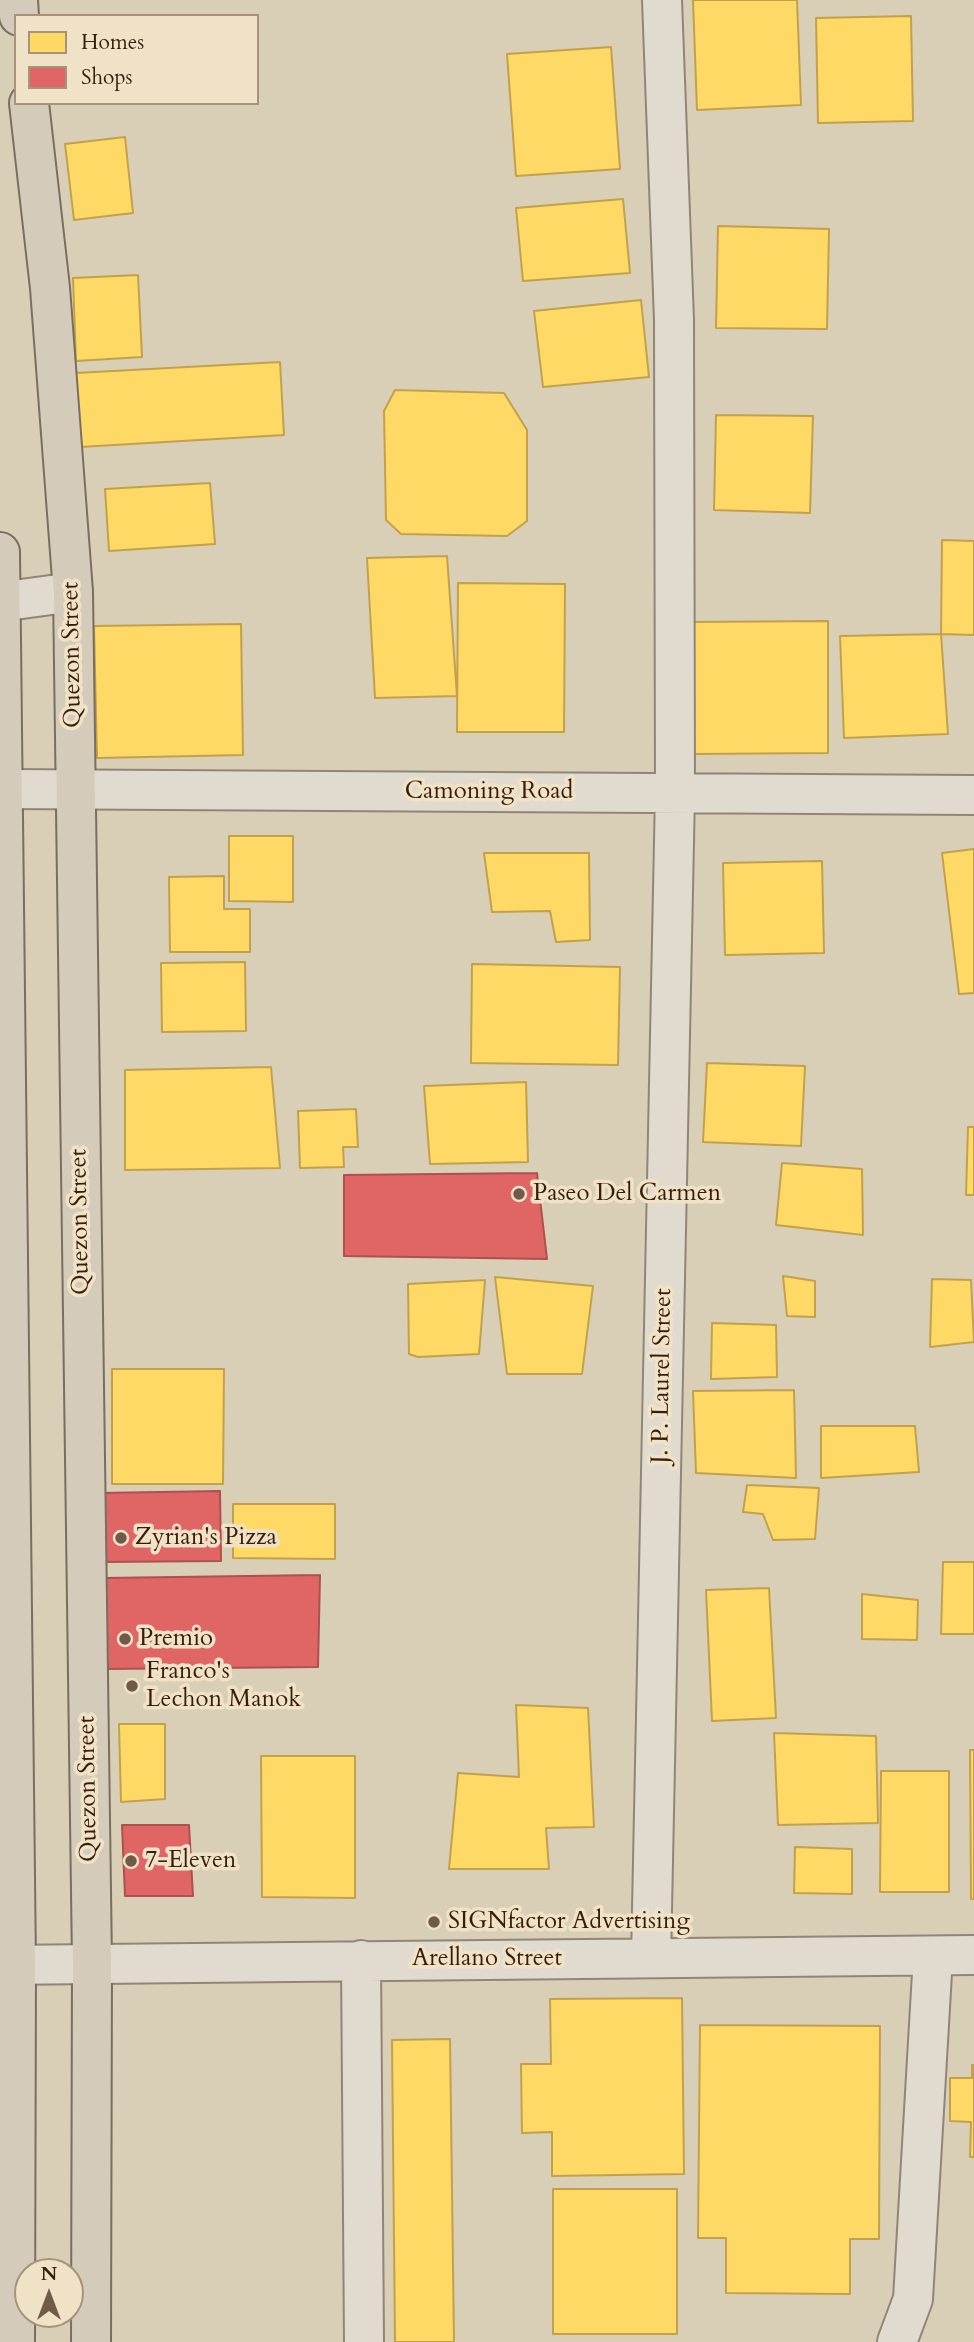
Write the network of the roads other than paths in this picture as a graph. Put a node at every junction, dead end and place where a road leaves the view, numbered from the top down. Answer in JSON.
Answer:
{"nodes":[{"id":1,"x":662,"y":0,"type":"edge"},
{"id":2,"x":29,"y":105,"type":"edge"},
{"id":3,"x":0,"y":552,"type":"edge"},
{"id":4,"x":73,"y":592,"type":"junction"},
{"id":5,"x":1,"y":602,"type":"edge"},
{"id":6,"x":5,"y":789,"type":"junction"},
{"id":7,"x":75,"y":789,"type":"junction"},
{"id":8,"x":675,"y":793,"type":"junction"},
{"id":9,"x":974,"y":795,"type":"edge"},
{"id":10,"x":974,"y":1955,"type":"edge"},
{"id":11,"x":933,"y":1956,"type":"junction"},
{"id":12,"x":651,"y":1958,"type":"junction"},
{"id":13,"x":360,"y":1960,"type":"junction"},
{"id":14,"x":92,"y":1963,"type":"junction"},
{"id":15,"x":8,"y":1965,"type":"edge"},
{"id":16,"x":15,"y":2342,"type":"edge"},
{"id":17,"x":91,"y":2342,"type":"edge"},
{"id":18,"x":364,"y":2342,"type":"edge"},
{"id":19,"x":897,"y":2342,"type":"edge"}],
"edges":[{"from":1,"to":8,"type":"street","name":"J. P. Laurel Street"},
{"from":2,"to":4,"type":"highway","name":"Quezon Street"},
{"from":3,"to":5,"type":"highway"},
{"from":4,"to":5,"type":"street"},
{"from":4,"to":7,"type":"highway","name":"Quezon Street"},
{"from":5,"to":6,"type":"highway"},
{"from":6,"to":7,"type":"street","name":"Camoning Road"},
{"from":6,"to":15,"type":"highway"},
{"from":7,"to":8,"type":"street","name":"Camoning Road"},
{"from":7,"to":14,"type":"highway","name":"Quezon Street"},
{"from":8,"to":9,"type":"street","name":"Camoning Road"},
{"from":8,"to":12,"type":"street","name":"J. P. Laurel Street"},
{"from":10,"to":11,"type":"street","name":"Arellano Street"},
{"from":11,"to":12,"type":"street","name":"Arellano Street"},
{"from":11,"to":19,"type":"street"},
{"from":12,"to":13,"type":"street","name":"Arellano Street"},
{"from":13,"to":14,"type":"street","name":"Arellano Street"},
{"from":13,"to":18,"type":"street"},
{"from":14,"to":15,"type":"street","name":"Arellano Street"},
{"from":14,"to":17,"type":"highway","name":"Quezon Street"},
{"from":15,"to":16,"type":"highway"}]}
